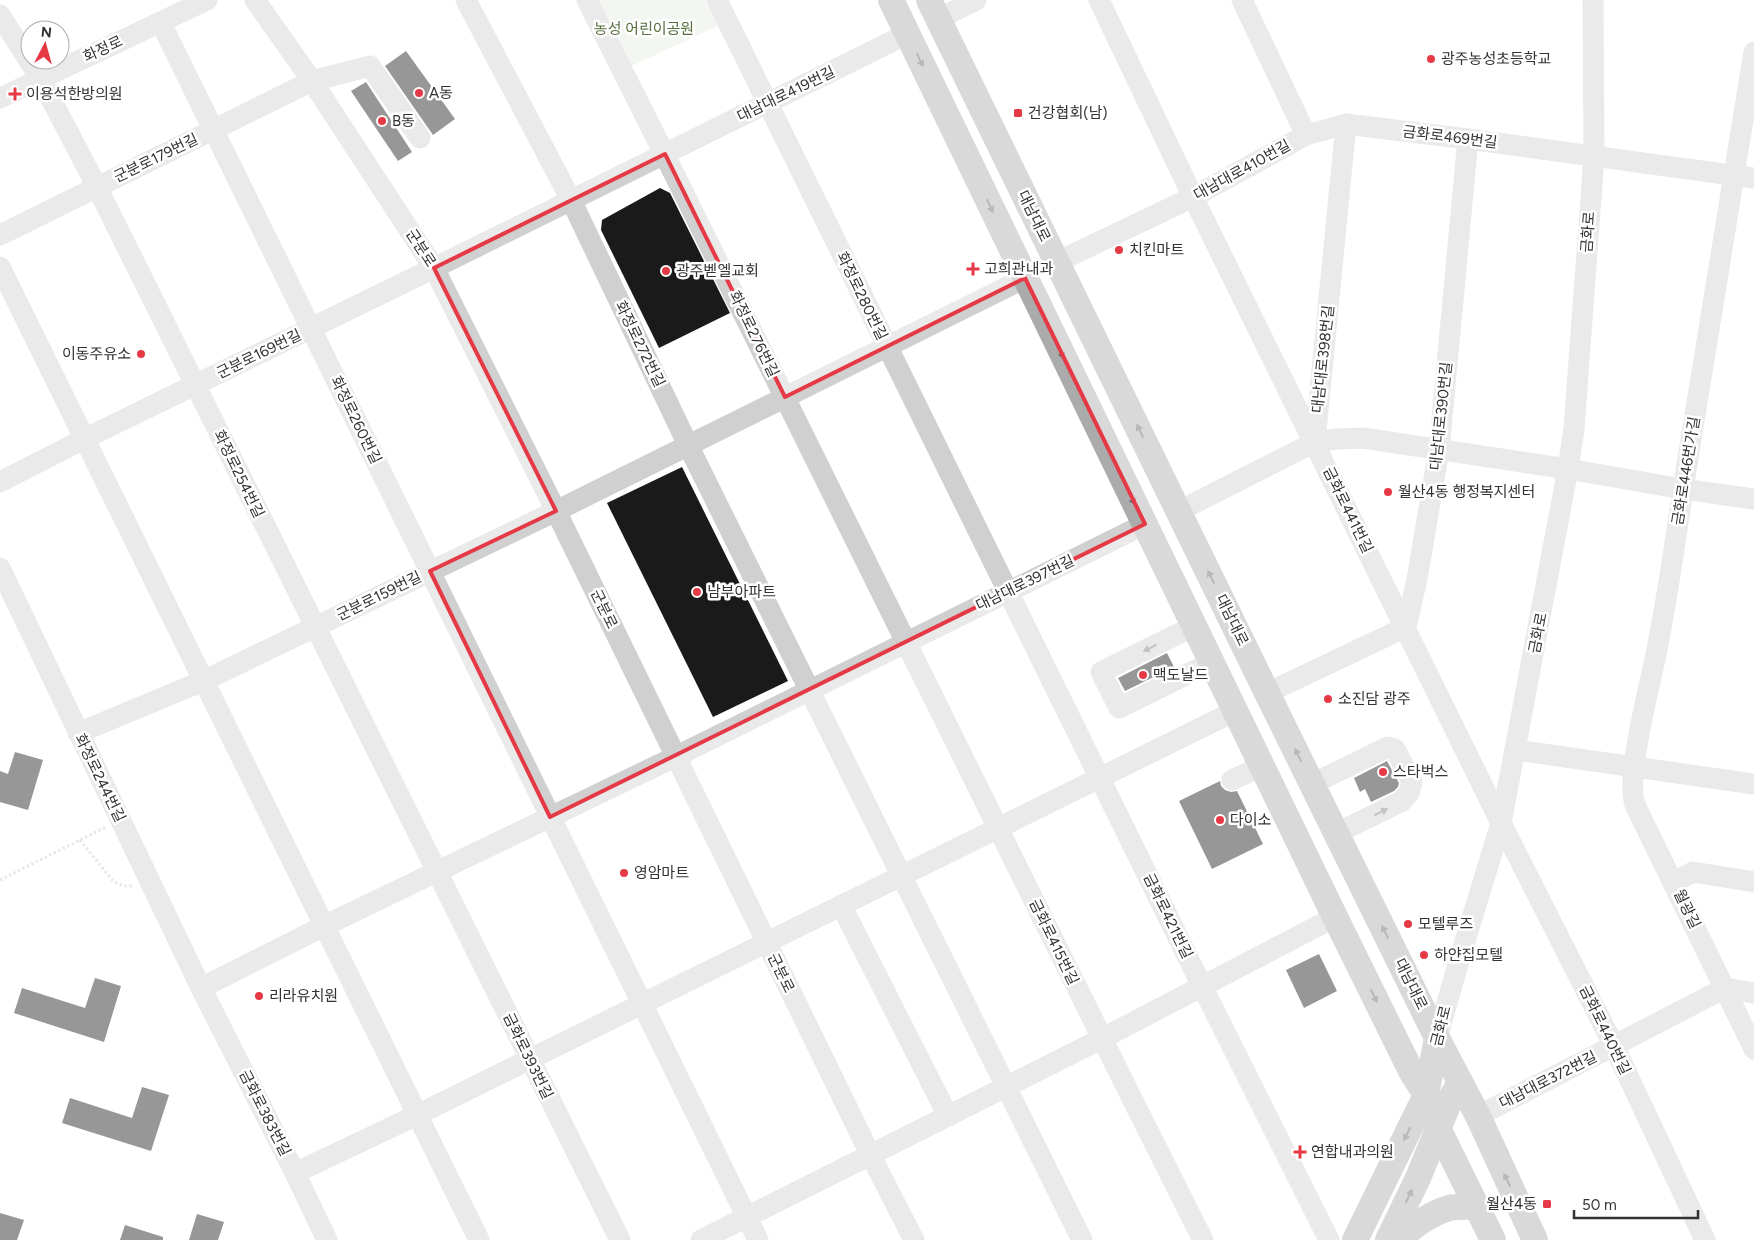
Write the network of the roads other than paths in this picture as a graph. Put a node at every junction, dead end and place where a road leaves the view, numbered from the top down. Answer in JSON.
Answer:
{"nodes":[{"id":1,"x":207,"y":0,"type":"edge"},
{"id":2,"x":255,"y":0,"type":"edge"},
{"id":3,"x":466,"y":0,"type":"edge"},
{"id":4,"x":587,"y":0,"type":"edge"},
{"id":5,"x":717,"y":0,"type":"edge"},
{"id":6,"x":891,"y":0,"type":"edge"},
{"id":7,"x":976,"y":0,"type":"edge"},
{"id":8,"x":1099,"y":0,"type":"edge"},
{"id":9,"x":1593,"y":0,"type":"edge"},
{"id":10,"x":1245,"y":7,"type":"edge"},
{"id":11,"x":933,"y":9,"type":"edge"},
{"id":12,"x":0,"y":15,"type":"edge"},
{"id":13,"x":161,"y":23,"type":"junction"},
{"id":14,"x":907,"y":34,"type":"junction"},
{"id":15,"x":1754,"y":52,"type":"edge"},
{"id":16,"x":40,"y":78,"type":"junction"},
{"id":17,"x":312,"y":81,"type":"junction"},
{"id":18,"x":0,"y":98,"type":"edge"},
{"id":19,"x":768,"y":104,"type":"junction"},
{"id":20,"x":1346,"y":124,"type":"junction"},
{"id":21,"x":214,"y":130,"type":"junction"},
{"id":22,"x":1306,"y":135,"type":"junction"},
{"id":23,"x":420,"y":138,"type":"dead end"},
{"id":24,"x":1468,"y":139,"type":"junction"},
{"id":25,"x":665,"y":154,"type":"junction"},
{"id":26,"x":1594,"y":157,"type":"junction"},
{"id":27,"x":1744,"y":176,"type":"edge"},
{"id":28,"x":97,"y":187,"type":"junction"},
{"id":29,"x":1194,"y":197,"type":"junction"},
{"id":30,"x":571,"y":200,"type":"junction"},
{"id":31,"x":0,"y":235,"type":"edge"},
{"id":32,"x":1057,"y":262,"type":"junction"},
{"id":33,"x":0,"y":267,"type":"edge"},
{"id":34,"x":434,"y":268,"type":"junction"},
{"id":35,"x":1025,"y":278,"type":"junction"},
{"id":36,"x":311,"y":328,"type":"junction"},
{"id":37,"x":887,"y":346,"type":"junction"},
{"id":38,"x":195,"y":385,"type":"junction"},
{"id":39,"x":785,"y":397,"type":"junction"},
{"id":40,"x":84,"y":439,"type":"junction"},
{"id":41,"x":1315,"y":442,"type":"junction"},
{"id":42,"x":688,"y":445,"type":"junction"},
{"id":43,"x":1439,"y":450,"type":"junction"},
{"id":44,"x":1568,"y":469,"type":"junction"},
{"id":45,"x":0,"y":482,"type":"edge"},
{"id":46,"x":1683,"y":489,"type":"junction"},
{"id":47,"x":1754,"y":499,"type":"edge"},
{"id":48,"x":556,"y":511,"type":"junction"},
{"id":49,"x":1179,"y":511,"type":"junction"},
{"id":50,"x":1145,"y":524,"type":"junction"},
{"id":51,"x":0,"y":568,"type":"edge"},
{"id":52,"x":430,"y":571,"type":"junction"},
{"id":53,"x":1008,"y":592,"type":"junction"},
{"id":54,"x":1194,"y":626,"type":"junction"},
{"id":55,"x":315,"y":627,"type":"junction"},
{"id":56,"x":1406,"y":628,"type":"junction"},
{"id":57,"x":906,"y":642,"type":"junction"},
{"id":58,"x":1212,"y":662,"type":"junction"},
{"id":59,"x":203,"y":681,"type":"junction"},
{"id":60,"x":809,"y":690,"type":"junction"},
{"id":61,"x":1267,"y":693,"type":"junction"},
{"id":62,"x":1235,"y":711,"type":"junction"},
{"id":63,"x":78,"y":733,"type":"junction"},
{"id":64,"x":1516,"y":750,"type":"junction"},
{"id":65,"x":677,"y":756,"type":"junction"},
{"id":66,"x":1262,"y":766,"type":"junction"},
{"id":67,"x":1633,"y":766,"type":"junction"},
{"id":68,"x":1100,"y":778,"type":"junction"},
{"id":69,"x":1232,"y":780,"type":"dead end"},
{"id":70,"x":1312,"y":784,"type":"junction"},
{"id":71,"x":1754,"y":784,"type":"edge"},
{"id":72,"x":550,"y":817,"type":"junction"},
{"id":73,"x":1502,"y":823,"type":"junction"},
{"id":74,"x":998,"y":828,"type":"junction"},
{"id":75,"x":1337,"y":833,"type":"junction"},
{"id":76,"x":437,"y":871,"type":"junction"},
{"id":77,"x":901,"y":876,"type":"junction"},
{"id":78,"x":1674,"y":882,"type":"junction"},
{"id":79,"x":1754,"y":882,"type":"edge"},
{"id":80,"x":840,"y":906,"type":"junction"},
{"id":81,"x":1335,"y":917,"type":"junction"},
{"id":82,"x":324,"y":926,"type":"junction"},
{"id":83,"x":766,"y":942,"type":"junction"},
{"id":84,"x":1202,"y":986,"type":"junction"},
{"id":85,"x":201,"y":988,"type":"junction"},
{"id":86,"x":1725,"y":988,"type":"junction"},
{"id":87,"x":1754,"y":993,"type":"edge"},
{"id":88,"x":642,"y":1004,"type":"junction"},
{"id":89,"x":1437,"y":1038,"type":"junction"},
{"id":90,"x":1101,"y":1039,"type":"junction"},
{"id":91,"x":1614,"y":1046,"type":"junction"},
{"id":92,"x":1754,"y":1049,"type":"edge"},
{"id":93,"x":530,"y":1059,"type":"junction"},
{"id":94,"x":1460,"y":1082,"type":"junction"},
{"id":95,"x":1005,"y":1087,"type":"junction"},
{"id":96,"x":1426,"y":1095,"type":"junction"},
{"id":97,"x":417,"y":1115,"type":"junction"},
{"id":98,"x":948,"y":1116,"type":"junction"},
{"id":99,"x":1478,"y":1116,"type":"junction"},
{"id":100,"x":1438,"y":1128,"type":"junction"},
{"id":101,"x":871,"y":1156,"type":"junction"},
{"id":102,"x":295,"y":1173,"type":"junction"},
{"id":103,"x":1477,"y":1207,"type":"junction"},
{"id":104,"x":747,"y":1217,"type":"junction"},
{"id":105,"x":327,"y":1240,"type":"edge"},
{"id":106,"x":479,"y":1240,"type":"edge"},
{"id":107,"x":620,"y":1240,"type":"edge"},
{"id":108,"x":702,"y":1240,"type":"edge"},
{"id":109,"x":758,"y":1240,"type":"edge"},
{"id":110,"x":914,"y":1240,"type":"edge"},
{"id":111,"x":1082,"y":1240,"type":"edge"},
{"id":112,"x":1203,"y":1240,"type":"edge"},
{"id":113,"x":1329,"y":1240,"type":"edge"},
{"id":114,"x":1355,"y":1240,"type":"edge"},
{"id":115,"x":1388,"y":1240,"type":"edge"},
{"id":116,"x":1398,"y":1240,"type":"edge"},
{"id":117,"x":1493,"y":1240,"type":"edge"},
{"id":118,"x":1535,"y":1240,"type":"edge"},
{"id":119,"x":1705,"y":1240,"type":"edge"}],
"edges":[{"from":1,"to":13,"type":"street","name":"화정로"},
{"from":2,"to":17,"type":"street","name":"군분로"},
{"from":3,"to":30,"type":"street","name":"화정로272번길"},
{"from":4,"to":25,"type":"street","name":"화정로276번길"},
{"from":5,"to":19,"type":"street","name":"화정로280번길"},
{"from":6,"to":14,"type":"main road"},
{"from":7,"to":11,"type":"street"},
{"from":8,"to":29,"type":"street","name":"금화로441번길"},
{"from":9,"to":26,"type":"street","name":"금화로"},
{"from":10,"to":22,"type":"street","name":"대남대로410번길"},
{"from":11,"to":32,"type":"main road","name":"대남대로"},
{"from":12,"to":16,"type":"street","name":"화정로254번길"},
{"from":13,"to":16,"type":"street","name":"화정로"},
{"from":13,"to":21,"type":"street","name":"화정로260번길"},
{"from":14,"to":19,"type":"street","name":"대남대로419번길"},
{"from":14,"to":35,"type":"main road","one_way":true},
{"from":15,"to":27,"type":"street","name":"금화로446번가길"},
{"from":16,"to":18,"type":"street","name":"화정로"},
{"from":16,"to":28,"type":"street","name":"화정로254번길"},
{"from":17,"to":21,"type":"street","name":"군분로179번길"},
{"from":17,"to":23,"type":"street","name":"군분로179번길"},
{"from":17,"to":34,"type":"street","name":"군분로"},
{"from":19,"to":25,"type":"street","name":"대남대로419번길"},
{"from":19,"to":37,"type":"street","name":"화정로280번길"},
{"from":20,"to":22,"type":"street","name":"금화로469번길"},
{"from":20,"to":24,"type":"street","name":"금화로469번길"},
{"from":20,"to":41,"type":"street","name":"대남대로398번길"},
{"from":21,"to":28,"type":"street","name":"군분로179번길"},
{"from":21,"to":36,"type":"street","name":"화정로260번길"},
{"from":22,"to":29,"type":"street","name":"대남대로410번길"},
{"from":24,"to":26,"type":"street","name":"금화로469번길"},
{"from":24,"to":43,"type":"street","name":"대남대로390번길"},
{"from":25,"to":30,"type":"street","name":"대남대로419번길"},
{"from":25,"to":39,"type":"street","name":"화정로276번길"},
{"from":26,"to":27,"type":"street","name":"금화로469번길"},
{"from":26,"to":44,"type":"street","name":"금화로"},
{"from":27,"to":46,"type":"street","name":"금화로446번가길"},
{"from":28,"to":31,"type":"street","name":"군분로179번길"},
{"from":28,"to":38,"type":"street","name":"화정로254번길"},
{"from":29,"to":32,"type":"street","name":"대남대로410번길"},
{"from":29,"to":41,"type":"street","name":"금화로441번길"},
{"from":30,"to":34,"type":"street","name":"군분로169번길"},
{"from":30,"to":42,"type":"street","name":"화정로272번길"},
{"from":49,"to":32,"type":"main road","name":"대남대로","one_way":true},
{"from":33,"to":40,"type":"street"},
{"from":34,"to":36,"type":"street","name":"군분로169번길"},
{"from":34,"to":48,"type":"street","name":"군분로"},
{"from":35,"to":37,"type":"street","name":"군분로159번길"},
{"from":35,"to":50,"type":"main road","one_way":true},
{"from":36,"to":38,"type":"street","name":"군분로169번길"},
{"from":36,"to":52,"type":"street","name":"화정로260번길"},
{"from":37,"to":39,"type":"street","name":"군분로159번길"},
{"from":37,"to":53,"type":"street","name":"화정로280번길"},
{"from":38,"to":40,"type":"street","name":"군분로169번길"},
{"from":38,"to":55,"type":"street","name":"화정로254번길"},
{"from":39,"to":42,"type":"street","name":"군분로159번길"},
{"from":39,"to":57,"type":"street","name":"화정로276번길"},
{"from":40,"to":45,"type":"street","name":"군분로169번길"},
{"from":40,"to":59,"type":"street"},
{"from":41,"to":43,"type":"street"},
{"from":41,"to":49,"type":"street"},
{"from":41,"to":56,"type":"street","name":"금화로441번길"},
{"from":42,"to":48,"type":"street","name":"군분로159번길"},
{"from":42,"to":60,"type":"street","name":"화정로272번길"},
{"from":43,"to":44,"type":"street"},
{"from":43,"to":56,"type":"street","name":"대남대로390번길"},
{"from":44,"to":46,"type":"street"},
{"from":44,"to":64,"type":"street","name":"금화로"},
{"from":46,"to":47,"type":"street"},
{"from":46,"to":67,"type":"street","name":"금화로446번가길"},
{"from":48,"to":52,"type":"street","name":"군분로159번길"},
{"from":48,"to":65,"type":"street","name":"군분로"},
{"from":61,"to":49,"type":"main road","name":"대남대로","one_way":true},
{"from":50,"to":53,"type":"street","name":"대남대로397번길"},
{"from":50,"to":54,"type":"main road"},
{"from":51,"to":63,"type":"street","name":"화정로244번길"},
{"from":52,"to":55,"type":"street","name":"군분로159번길"},
{"from":52,"to":72,"type":"street","name":"화정로260번길"},
{"from":53,"to":57,"type":"street","name":"대남대로397번길"},
{"from":53,"to":68,"type":"street","name":"금화로421번길"},
{"from":54,"to":58,"type":"main road"},
{"from":54,"to":58,"type":"street","one_way":true},
{"from":55,"to":59,"type":"street","name":"군분로159번길"},
{"from":55,"to":76,"type":"street","name":"화정로254번길"},
{"from":56,"to":61,"type":"street"},
{"from":56,"to":73,"type":"street","name":"금화로441번길"},
{"from":57,"to":60,"type":"street","name":"대남대로397번길"},
{"from":57,"to":74,"type":"street","name":"금화로415번길"},
{"from":58,"to":62,"type":"main road"},
{"from":59,"to":63,"type":"street","name":"군분로159번길"},
{"from":59,"to":82,"type":"street"},
{"from":60,"to":65,"type":"street","name":"대남대로397번길"},
{"from":60,"to":77,"type":"street","name":"화정로272번길"},
{"from":70,"to":61,"type":"main road","name":"대남대로","one_way":true},
{"from":62,"to":66,"type":"main road"},
{"from":62,"to":68,"type":"street"},
{"from":63,"to":85,"type":"street","name":"화정로244번길"},
{"from":64,"to":67,"type":"street"},
{"from":64,"to":73,"type":"street","name":"금화로"},
{"from":65,"to":72,"type":"street","name":"대남대로397번길"},
{"from":65,"to":83,"type":"street","name":"군분로"},
{"from":66,"to":69,"type":"street"},
{"from":66,"to":81,"type":"main road"},
{"from":67,"to":71,"type":"street"},
{"from":67,"to":78,"type":"street","name":"월광길"},
{"from":68,"to":74,"type":"street"},
{"from":68,"to":84,"type":"street","name":"금화로421번길"},
{"from":70,"to":75,"type":"main road","name":"대남대로"},
{"from":75,"to":70,"type":"street","one_way":true},
{"from":72,"to":76,"type":"street","name":"대남대로397번길"},
{"from":72,"to":88,"type":"street","name":"화정로260번길"},
{"from":73,"to":89,"type":"street","name":"금화로"},
{"from":73,"to":91,"type":"street","name":"금화로440번길"},
{"from":74,"to":77,"type":"street"},
{"from":74,"to":90,"type":"street","name":"금화로415번길"},
{"from":89,"to":75,"type":"main road","name":"대남대로","one_way":true},
{"from":76,"to":82,"type":"street","name":"대남대로397번길"},
{"from":76,"to":93,"type":"street","name":"금화로393번길"},
{"from":77,"to":80,"type":"street"},
{"from":77,"to":95,"type":"street","name":"화정로272번길"},
{"from":78,"to":79,"type":"street"},
{"from":78,"to":86,"type":"street","name":"월광길"},
{"from":80,"to":83,"type":"street"},
{"from":80,"to":98,"type":"street"},
{"from":81,"to":84,"type":"street"},
{"from":81,"to":96,"type":"main road","one_way":true},
{"from":82,"to":85,"type":"street","name":"대남대로397번길"},
{"from":82,"to":97,"type":"street"},
{"from":83,"to":88,"type":"street"},
{"from":83,"to":101,"type":"street","name":"군분로"},
{"from":84,"to":90,"type":"street"},
{"from":84,"to":113,"type":"street","name":"금화로421번길"},
{"from":85,"to":102,"type":"street","name":"금화로383번길"},
{"from":86,"to":87,"type":"street"},
{"from":86,"to":91,"type":"street","name":"대남대로372번길"},
{"from":86,"to":92,"type":"street","name":"월광길"},
{"from":88,"to":93,"type":"street"},
{"from":88,"to":104,"type":"street","name":"화정로260번길"},
{"from":89,"to":94,"type":"main road","name":"대남대로"},
{"from":89,"to":96,"type":"main road","name":"금화로"},
{"from":90,"to":95,"type":"street"},
{"from":90,"to":112,"type":"street","name":"금화로415번길"},
{"from":91,"to":99,"type":"street","name":"대남대로372번길"},
{"from":91,"to":119,"type":"street","name":"금화로440번길"},
{"from":93,"to":97,"type":"street"},
{"from":93,"to":107,"type":"street","name":"금화로393번길"},
{"from":94,"to":99,"type":"main road","name":"대남대로"},
{"from":94,"to":100,"type":"main road"},
{"from":95,"to":98,"type":"street"},
{"from":95,"to":111,"type":"street","name":"화정로272번길"},
{"from":96,"to":100,"type":"main road"},
{"from":96,"to":114,"type":"main road","name":"금화로","one_way":true},
{"from":97,"to":102,"type":"street"},
{"from":97,"to":106,"type":"street"},
{"from":98,"to":101,"type":"street"},
{"from":118,"to":99,"type":"main road","name":"대남대로","one_way":true},
{"from":100,"to":103,"type":"main road"},
{"from":115,"to":100,"type":"main road","one_way":true},
{"from":101,"to":104,"type":"street"},
{"from":101,"to":110,"type":"street","name":"군분로"},
{"from":102,"to":105,"type":"street","name":"금화로383번길"},
{"from":103,"to":116,"type":"main road"},
{"from":103,"to":117,"type":"main road"},
{"from":104,"to":108,"type":"street"},
{"from":104,"to":109,"type":"street","name":"화정로260번길"}]}
